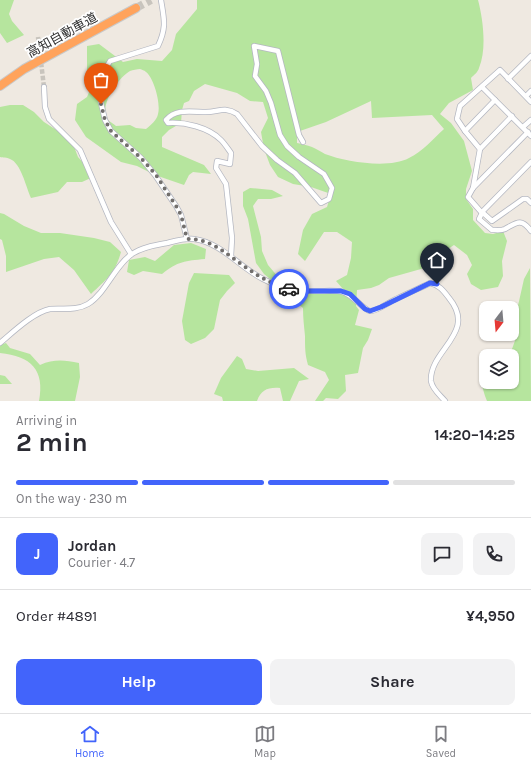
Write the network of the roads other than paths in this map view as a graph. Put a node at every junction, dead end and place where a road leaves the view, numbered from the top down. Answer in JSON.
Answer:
{"nodes":[{"id":1,"x":160,"y":0,"type":"edge"},
{"id":2,"x":136,"y":8,"type":"tunnel mouth"},
{"id":3,"x":531,"y":56,"type":"edge"},
{"id":4,"x":508,"y":79,"type":"junction"},
{"id":5,"x":0,"y":86,"type":"edge"},
{"id":6,"x":44,"y":87,"type":"tunnel mouth"},
{"id":7,"x":482,"y":87,"type":"junction"},
{"id":8,"x":531,"y":91,"type":"edge"},
{"id":9,"x":526,"y":96,"type":"junction"},
{"id":10,"x":495,"y":100,"type":"junction"},
{"id":11,"x":531,"y":102,"type":"edge"},
{"id":12,"x":512,"y":116,"type":"junction"},
{"id":13,"x":531,"y":120,"type":"edge"},
{"id":14,"x":523,"y":128,"type":"junction"},
{"id":15,"x":465,"y":131,"type":"junction"},
{"id":16,"x":529,"y":134,"type":"edge"},
{"id":17,"x":303,"y":142,"type":"dead end"},
{"id":18,"x":480,"y":149,"type":"junction"},
{"id":19,"x":531,"y":162,"type":"edge"},
{"id":20,"x":473,"y":188,"type":"junction"},
{"id":21,"x":530,"y":199,"type":"edge"},
{"id":22,"x":482,"y":212,"type":"junction"},
{"id":23,"x":531,"y":230,"type":"edge"},
{"id":24,"x":187,"y":239,"type":"junction"},
{"id":25,"x":131,"y":254,"type":"junction"},
{"id":26,"x":231,"y":256,"type":"junction"},
{"id":27,"x":0,"y":343,"type":"edge"},
{"id":28,"x":445,"y":401,"type":"edge"}],
"edges":[{"from":1,"to":24,"type":"street"},
{"from":2,"to":5,"type":"highway","name":"高知自動車道"},
{"from":3,"to":4,"type":"street"},
{"from":4,"to":7,"type":"street"},
{"from":4,"to":9,"type":"street"},
{"from":6,"to":25,"type":"street"},
{"from":7,"to":10,"type":"street"},
{"from":7,"to":15,"type":"street"},
{"from":8,"to":9,"type":"street"},
{"from":9,"to":11,"type":"street"},
{"from":10,"to":12,"type":"street"},
{"from":10,"to":15,"type":"street"},
{"from":12,"to":14,"type":"street"},
{"from":12,"to":18,"type":"street"},
{"from":13,"to":14,"type":"street"},
{"from":14,"to":16,"type":"street"},
{"from":15,"to":18,"type":"street"},
{"from":16,"to":20,"type":"street"},
{"from":17,"to":26,"type":"street"},
{"from":18,"to":20,"type":"street"},
{"from":19,"to":22,"type":"street"},
{"from":20,"to":22,"type":"street"},
{"from":21,"to":22,"type":"street"},
{"from":22,"to":23,"type":"street"},
{"from":24,"to":25,"type":"street"},
{"from":24,"to":26,"type":"street"},
{"from":25,"to":27,"type":"street"},
{"from":26,"to":28,"type":"street"}]}
